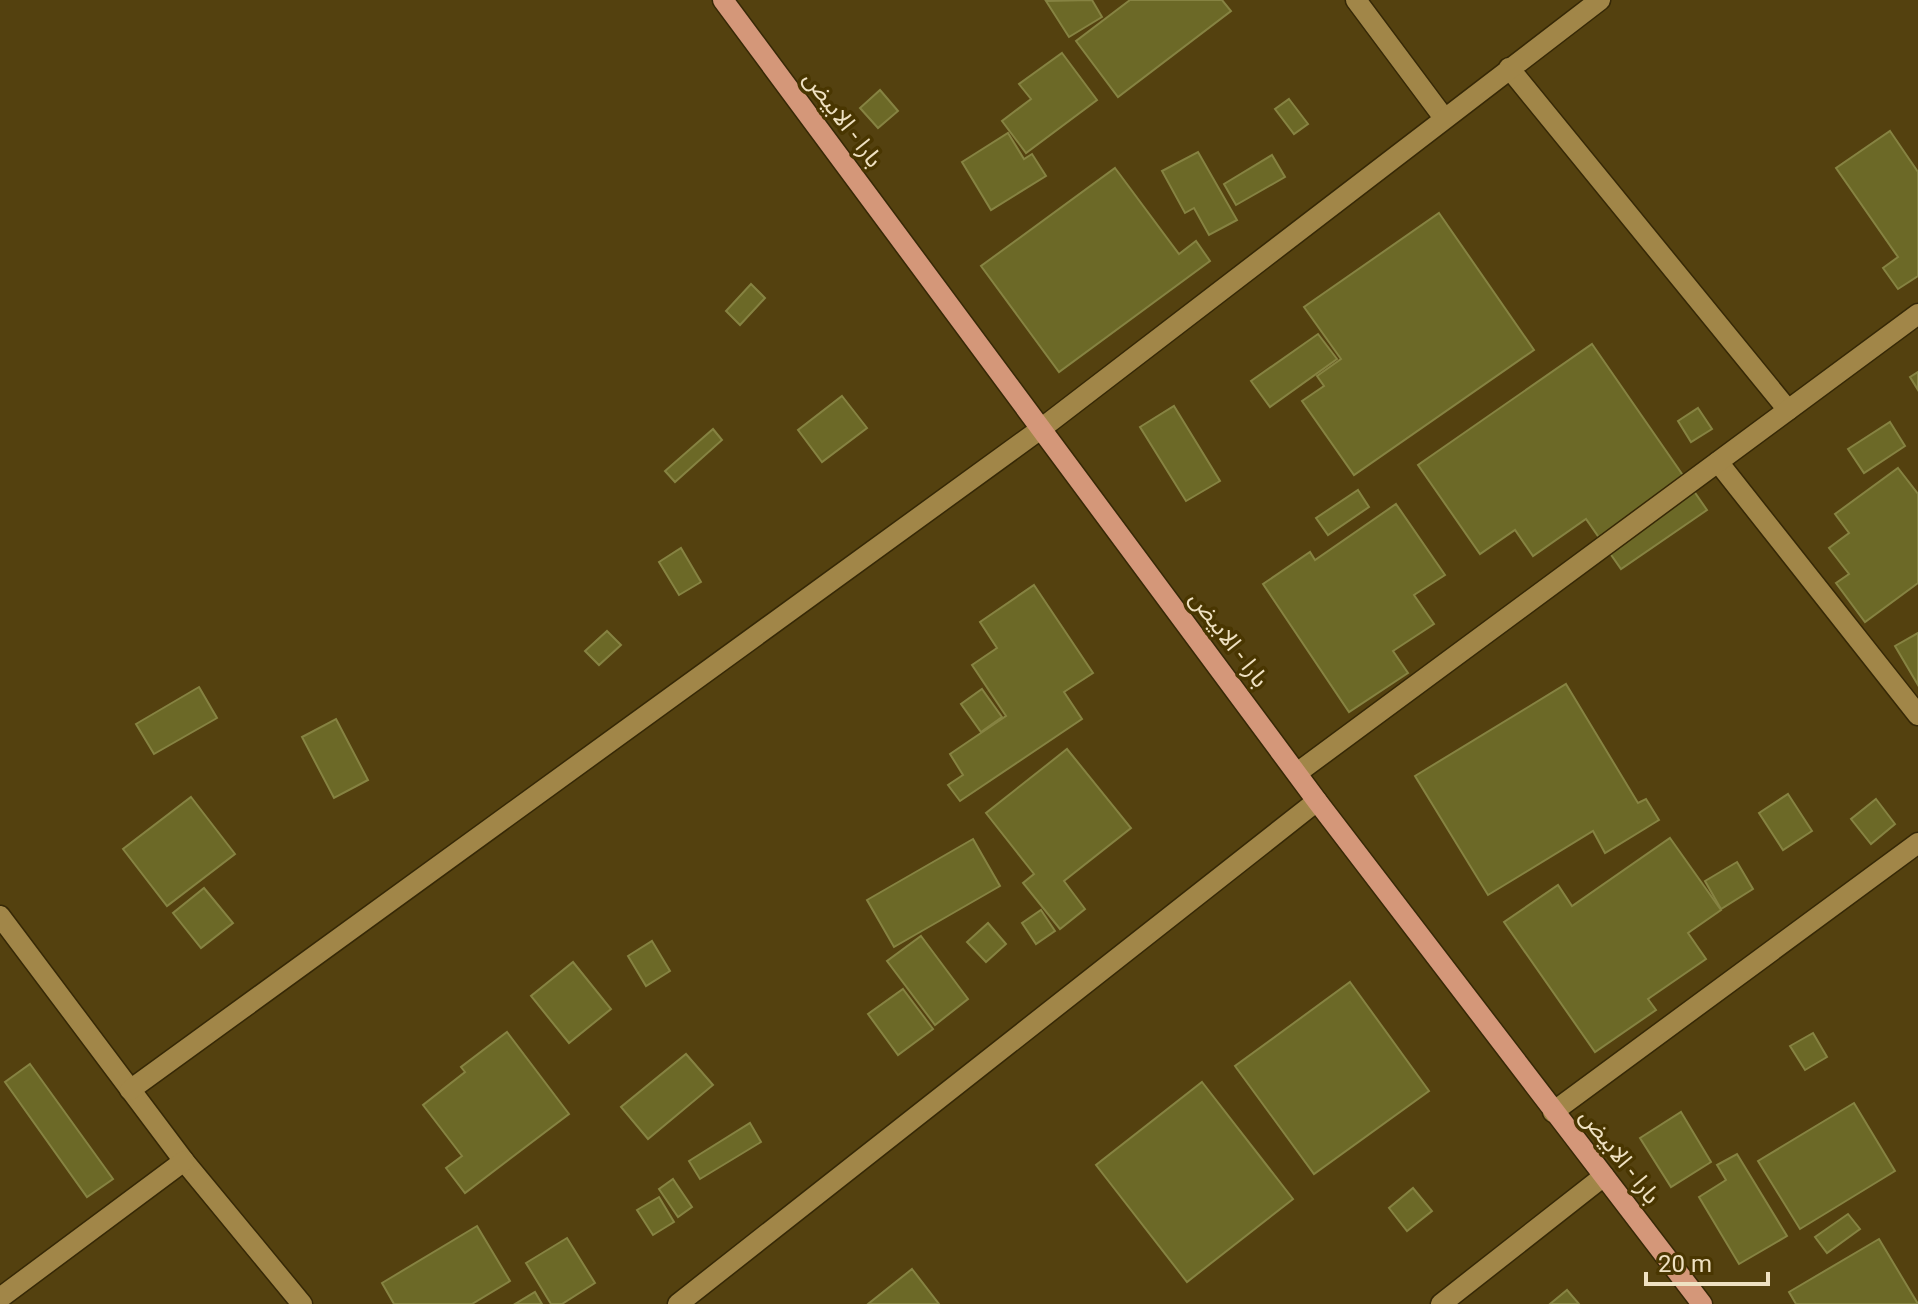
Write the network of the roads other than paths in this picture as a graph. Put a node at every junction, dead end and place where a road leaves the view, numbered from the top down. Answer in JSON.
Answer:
{"nodes":[{"id":1,"x":723,"y":0,"type":"edge"},
{"id":2,"x":1356,"y":0,"type":"edge"},
{"id":3,"x":1600,"y":0,"type":"edge"},
{"id":4,"x":1509,"y":68,"type":"junction"},
{"id":5,"x":1444,"y":118,"type":"junction"},
{"id":6,"x":1918,"y":314,"type":"edge"},
{"id":7,"x":1788,"y":410,"type":"junction"},
{"id":8,"x":1042,"y":428,"type":"junction"},
{"id":9,"x":1718,"y":462,"type":"junction"},
{"id":10,"x":1918,"y":715,"type":"edge"},
{"id":11,"x":1297,"y":773,"type":"junction"},
{"id":12,"x":1317,"y":801,"type":"junction"},
{"id":13,"x":1918,"y":843,"type":"edge"},
{"id":14,"x":0,"y":916,"type":"edge"},
{"id":15,"x":130,"y":1090,"type":"junction"},
{"id":16,"x":1553,"y":1112,"type":"junction"},
{"id":17,"x":184,"y":1161,"type":"junction"},
{"id":18,"x":1604,"y":1176,"type":"junction"},
{"id":19,"x":0,"y":1298,"type":"edge"},
{"id":20,"x":302,"y":1304,"type":"edge"},
{"id":21,"x":678,"y":1304,"type":"edge"},
{"id":22,"x":1441,"y":1304,"type":"edge"},
{"id":23,"x":1702,"y":1304,"type":"edge"}],
"edges":[{"from":1,"to":8,"type":"main road","name":"بارا - الابيض"},
{"from":2,"to":5,"type":"street"},
{"from":3,"to":4,"type":"street"},
{"from":4,"to":5,"type":"street"},
{"from":4,"to":7,"type":"street"},
{"from":5,"to":8,"type":"street"},
{"from":6,"to":7,"type":"street"},
{"from":7,"to":9,"type":"street"},
{"from":8,"to":11,"type":"main road","name":"بارا - الابيض"},
{"from":8,"to":15,"type":"street"},
{"from":9,"to":10,"type":"street"},
{"from":9,"to":11,"type":"street"},
{"from":11,"to":12,"type":"main road","name":"بارا - الابيض"},
{"from":12,"to":16,"type":"main road","name":"بارا - الابيض"},
{"from":12,"to":21,"type":"street"},
{"from":13,"to":16,"type":"street"},
{"from":14,"to":15,"type":"street"},
{"from":15,"to":17,"type":"street"},
{"from":16,"to":18,"type":"main road","name":"بارا - الابيض"},
{"from":17,"to":19,"type":"street"},
{"from":17,"to":20,"type":"street"},
{"from":18,"to":22,"type":"street"},
{"from":18,"to":23,"type":"main road","name":"بارا - الابيض"}]}
